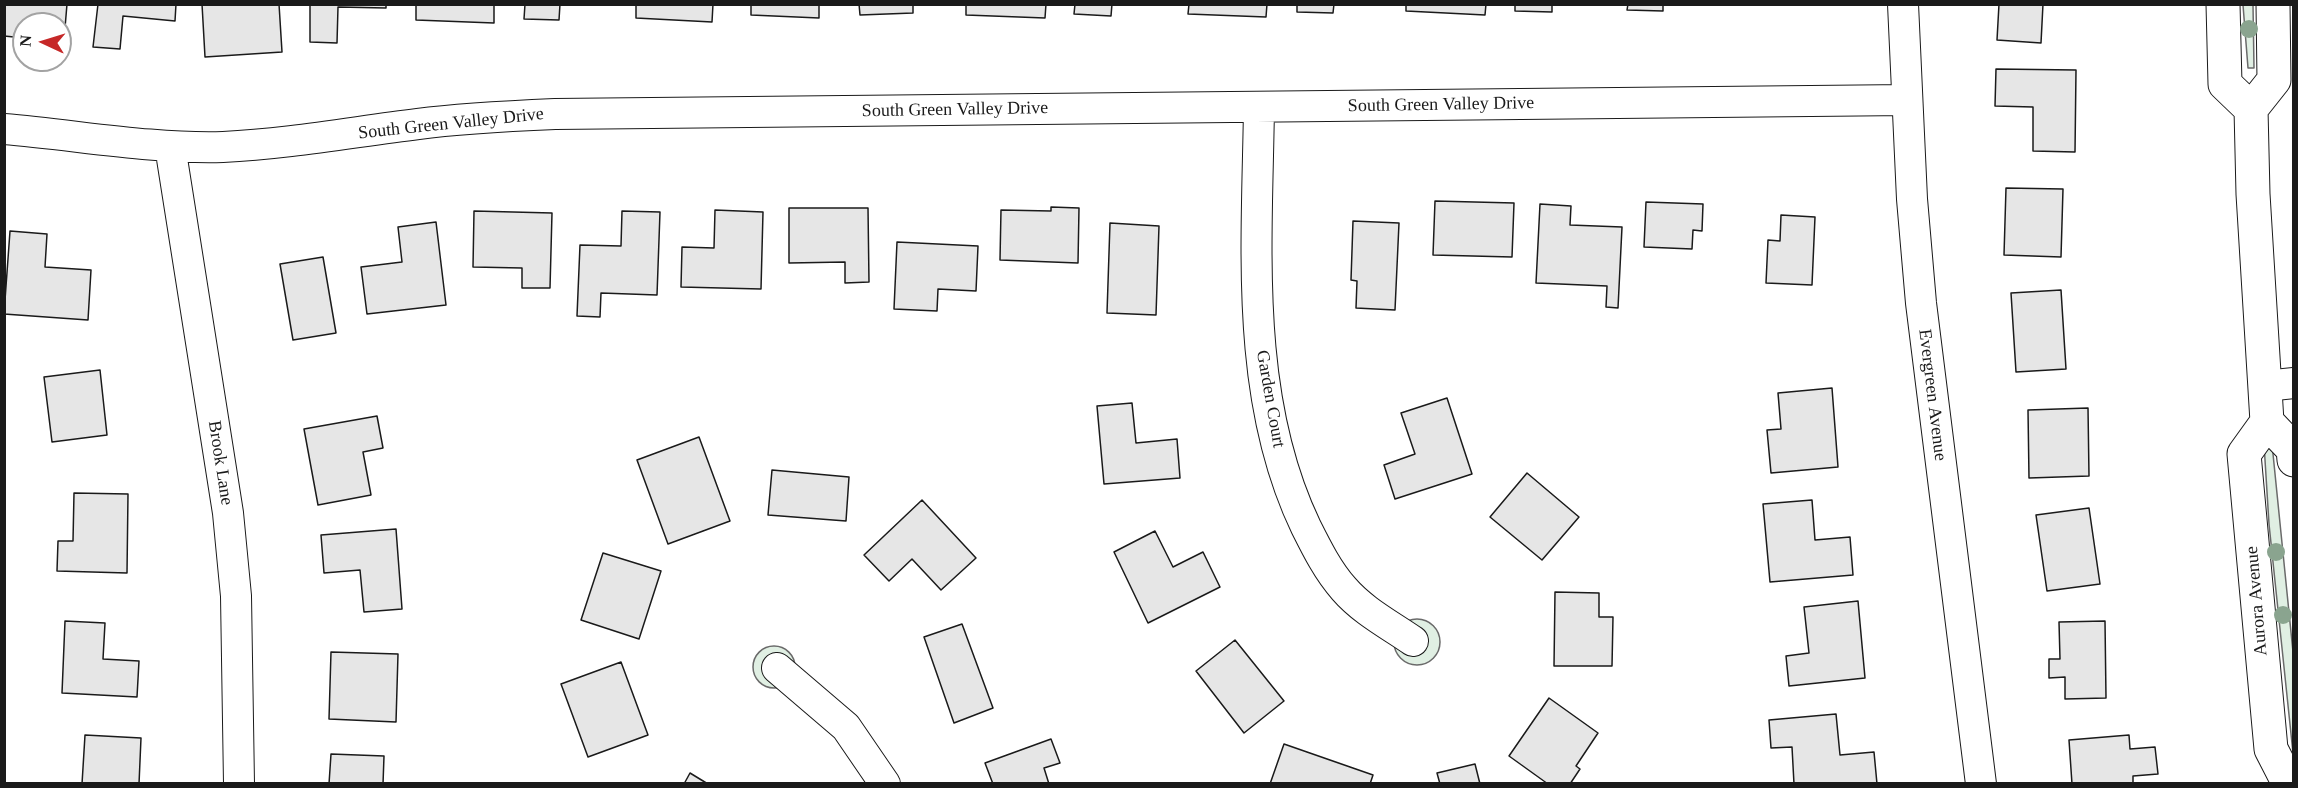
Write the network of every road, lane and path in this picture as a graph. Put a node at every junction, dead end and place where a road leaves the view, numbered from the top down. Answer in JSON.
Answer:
{"nodes":[{"id":1,"x":1903,"y":4,"type":"edge"},
{"id":2,"x":2223,"y":4,"type":"edge"},
{"id":3,"x":2273,"y":4,"type":"edge"},
{"id":4,"x":1908,"y":100,"type":"junction"},
{"id":5,"x":1259,"y":107,"type":"junction"},
{"id":6,"x":2251,"y":109,"type":"junction"},
{"id":7,"x":4,"y":129,"type":"edge"},
{"id":8,"x":170,"y":146,"type":"junction"},
{"id":9,"x":2279,"y":385,"type":"edge"},
{"id":10,"x":2267,"y":422,"type":"junction"},
{"id":11,"x":2294,"y":460,"type":"edge"},
{"id":12,"x":1413,"y":640,"type":"dead end"},
{"id":13,"x":777,"y":668,"type":"dead end"},
{"id":14,"x":239,"y":783,"type":"edge"},
{"id":15,"x":885,"y":783,"type":"edge"},
{"id":16,"x":1980,"y":783,"type":"edge"},
{"id":17,"x":2289,"y":783,"type":"edge"}],
"edges":[{"from":1,"to":4,"type":"street","name":"Evergreen Avenue"},
{"from":2,"to":6,"type":"main road"},
{"from":3,"to":6,"type":"main road"},
{"from":4,"to":5,"type":"street","name":"South Green Valley Drive"},
{"from":4,"to":16,"type":"street","name":"Evergreen Avenue"},
{"from":5,"to":8,"type":"street","name":"South Green Valley Drive"},
{"from":5,"to":12,"type":"street","name":"Garden Court"},
{"from":6,"to":9,"type":"main road"},
{"from":7,"to":8,"type":"street","name":"South Green Valley Drive"},
{"from":8,"to":14,"type":"street","name":"Brook Lane"},
{"from":9,"to":10,"type":"main road"},
{"from":10,"to":11,"type":"main road"},
{"from":10,"to":17,"type":"main road","name":"Aurora Avenue"},
{"from":13,"to":15,"type":"street"}]}
